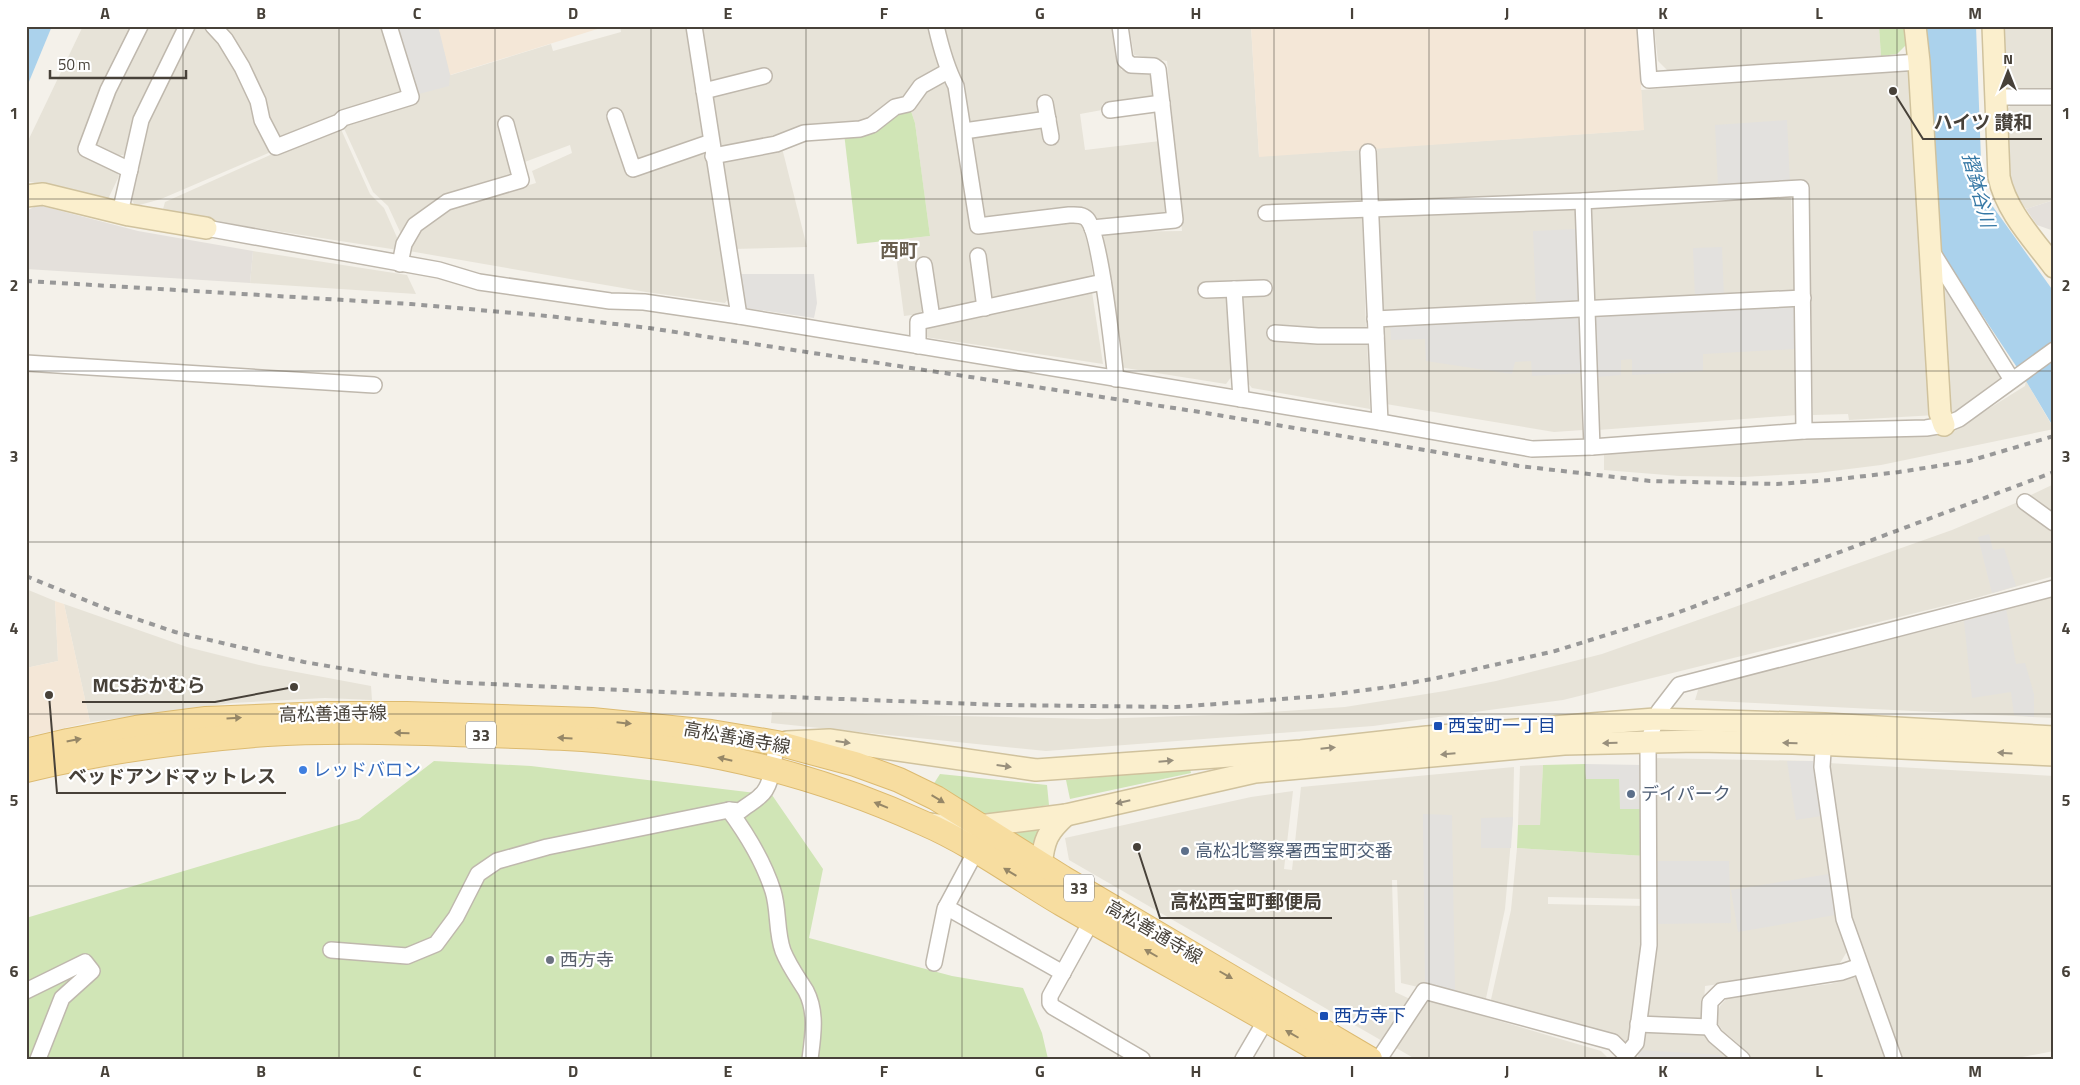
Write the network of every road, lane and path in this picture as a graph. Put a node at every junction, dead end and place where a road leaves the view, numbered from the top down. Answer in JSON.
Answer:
{"nodes":[{"id":1,"x":140,"y":26,"type":"edge"},
{"id":2,"x":187,"y":26,"type":"edge"},
{"id":3,"x":213,"y":26,"type":"edge"},
{"id":4,"x":389,"y":26,"type":"edge"},
{"id":5,"x":694,"y":26,"type":"edge"},
{"id":6,"x":936,"y":26,"type":"edge"},
{"id":7,"x":1120,"y":26,"type":"edge"},
{"id":8,"x":1645,"y":26,"type":"edge"},
{"id":9,"x":1915,"y":26,"type":"edge"},
{"id":10,"x":1993,"y":26,"type":"edge"},
{"id":11,"x":1919,"y":62,"type":"junction"},
{"id":12,"x":948,"y":71,"type":"junction"},
{"id":13,"x":764,"y":76,"type":"dead end"},
{"id":14,"x":704,"y":91,"type":"junction"},
{"id":15,"x":1996,"y":97,"type":"junction"},
{"id":16,"x":2054,"y":97,"type":"edge"},
{"id":17,"x":1162,"y":102,"type":"junction"},
{"id":18,"x":1045,"y":103,"type":"dead end"},
{"id":19,"x":1110,"y":110,"type":"dead end"},
{"id":20,"x":615,"y":116,"type":"dead end"},
{"id":21,"x":1048,"y":119,"type":"junction"},
{"id":22,"x":506,"y":124,"type":"dead end"},
{"id":23,"x":964,"y":131,"type":"junction"},
{"id":24,"x":1051,"y":137,"type":"dead end"},
{"id":25,"x":712,"y":149,"type":"junction"},
{"id":26,"x":1368,"y":152,"type":"dead end"},
{"id":27,"x":130,"y":170,"type":"junction"},
{"id":28,"x":26,"y":196,"type":"edge"},
{"id":29,"x":1583,"y":200,"type":"junction"},
{"id":30,"x":1370,"y":208,"type":"junction"},
{"id":31,"x":120,"y":213,"type":"junction"},
{"id":32,"x":1266,"y":213,"type":"dead end"},
{"id":33,"x":206,"y":228,"type":"joint"},
{"id":34,"x":1092,"y":228,"type":"junction"},
{"id":35,"x":1929,"y":247,"type":"junction"},
{"id":36,"x":978,"y":256,"type":"dead end"},
{"id":37,"x":400,"y":264,"type":"junction"},
{"id":38,"x":924,"y":265,"type":"dead end"},
{"id":39,"x":2054,"y":267,"type":"edge"},
{"id":40,"x":1104,"y":282,"type":"junction"},
{"id":41,"x":1264,"y":288,"type":"dead end"},
{"id":42,"x":1206,"y":290,"type":"dead end"},
{"id":43,"x":1234,"y":290,"type":"junction"},
{"id":44,"x":1803,"y":298,"type":"junction"},
{"id":45,"x":985,"y":308,"type":"junction"},
{"id":46,"x":1587,"y":309,"type":"junction"},
{"id":47,"x":739,"y":316,"type":"junction"},
{"id":48,"x":932,"y":318,"type":"junction"},
{"id":49,"x":1375,"y":319,"type":"junction"},
{"id":50,"x":1275,"y":333,"type":"dead end"},
{"id":51,"x":1376,"y":336,"type":"junction"},
{"id":52,"x":918,"y":346,"type":"junction"},
{"id":53,"x":2054,"y":350,"type":"edge"},
{"id":54,"x":26,"y":364,"type":"edge"},
{"id":55,"x":2016,"y":378,"type":"junction"},
{"id":56,"x":1116,"y":379,"type":"junction"},
{"id":57,"x":374,"y":385,"type":"dead end"},
{"id":58,"x":1241,"y":399,"type":"junction"},
{"id":59,"x":1380,"y":422,"type":"junction"},
{"id":60,"x":1944,"y":425,"type":"junction"},
{"id":61,"x":1804,"y":430,"type":"junction"},
{"id":62,"x":1592,"y":447,"type":"junction"},
{"id":63,"x":2025,"y":502,"type":"dead end"},
{"id":64,"x":2054,"y":523,"type":"edge"},
{"id":65,"x":2054,"y":588,"type":"edge"},
{"id":66,"x":1655,"y":719,"type":"junction"},
{"id":67,"x":1824,"y":734,"type":"junction"},
{"id":68,"x":2054,"y":737,"type":"edge"},
{"id":69,"x":1648,"y":742,"type":"junction"},
{"id":70,"x":777,"y":743,"type":"junction"},
{"id":71,"x":26,"y":751,"type":"edge"},
{"id":72,"x":2054,"y":755,"type":"edge"},
{"id":73,"x":771,"y":769,"type":"junction"},
{"id":74,"x":26,"y":770,"type":"edge"},
{"id":75,"x":729,"y":810,"type":"junction"},
{"id":76,"x":1066,"y":815,"type":"junction"},
{"id":77,"x":926,"y":824,"type":"junction"},
{"id":78,"x":979,"y":826,"type":"junction"},
{"id":79,"x":976,"y":851,"type":"junction"},
{"id":80,"x":1041,"y":865,"type":"junction"},
{"id":81,"x":946,"y":906,"type":"junction"},
{"id":82,"x":1092,"y":920,"type":"junction"},
{"id":83,"x":331,"y":950,"type":"dead end"},
{"id":84,"x":934,"y":963,"type":"dead end"},
{"id":85,"x":1860,"y":966,"type":"junction"},
{"id":86,"x":1063,"y":973,"type":"junction"},
{"id":87,"x":26,"y":991,"type":"edge"},
{"id":88,"x":1270,"y":1011,"type":"junction"},
{"id":89,"x":1638,"y":1024,"type":"junction"},
{"id":90,"x":1709,"y":1027,"type":"junction"},
{"id":91,"x":1626,"y":1057,"type":"edge"},
{"id":92,"x":38,"y":1059,"type":"edge"},
{"id":93,"x":810,"y":1059,"type":"edge"},
{"id":94,"x":1142,"y":1059,"type":"edge"},
{"id":95,"x":1243,"y":1059,"type":"edge"},
{"id":96,"x":1334,"y":1059,"type":"edge"},
{"id":97,"x":1370,"y":1059,"type":"edge"},
{"id":98,"x":1379,"y":1059,"type":"edge"},
{"id":99,"x":1742,"y":1059,"type":"edge"},
{"id":100,"x":1894,"y":1059,"type":"edge"}],
"edges":[{"from":1,"to":27,"type":"street"},
{"from":2,"to":27,"type":"street"},
{"from":3,"to":4,"type":"street"},
{"from":5,"to":14,"type":"street"},
{"from":6,"to":12,"type":"street"},
{"from":7,"to":17,"type":"street"},
{"from":8,"to":11,"type":"street"},
{"from":9,"to":11,"type":"street"},
{"from":10,"to":15,"type":"street"},
{"from":11,"to":35,"type":"street"},
{"from":12,"to":23,"type":"street"},
{"from":12,"to":25,"type":"street"},
{"from":13,"to":14,"type":"street"},
{"from":14,"to":25,"type":"street"},
{"from":15,"to":16,"type":"street"},
{"from":15,"to":39,"type":"street"},
{"from":17,"to":19,"type":"street"},
{"from":17,"to":34,"type":"street"},
{"from":18,"to":21,"type":"street"},
{"from":20,"to":25,"type":"street"},
{"from":21,"to":23,"type":"street"},
{"from":21,"to":24,"type":"street"},
{"from":22,"to":37,"type":"street"},
{"from":23,"to":34,"type":"street"},
{"from":25,"to":47,"type":"street"},
{"from":26,"to":30,"type":"street"},
{"from":27,"to":31,"type":"street"},
{"from":28,"to":31,"type":"street"},
{"from":29,"to":30,"type":"street"},
{"from":29,"to":44,"type":"street"},
{"from":29,"to":46,"type":"street"},
{"from":30,"to":32,"type":"street"},
{"from":30,"to":49,"type":"street"},
{"from":31,"to":33,"type":"street"},
{"from":33,"to":37,"type":"street"},
{"from":34,"to":40,"type":"street"},
{"from":35,"to":55,"type":"street"},
{"from":35,"to":60,"type":"street"},
{"from":36,"to":45,"type":"street"},
{"from":37,"to":47,"type":"street"},
{"from":38,"to":48,"type":"street"},
{"from":40,"to":45,"type":"street"},
{"from":40,"to":56,"type":"street"},
{"from":41,"to":43,"type":"street"},
{"from":42,"to":43,"type":"street"},
{"from":43,"to":58,"type":"street"},
{"from":44,"to":46,"type":"street"},
{"from":44,"to":61,"type":"street"},
{"from":45,"to":48,"type":"street"},
{"from":46,"to":49,"type":"street"},
{"from":46,"to":62,"type":"street"},
{"from":47,"to":52,"type":"street"},
{"from":48,"to":52,"type":"street"},
{"from":49,"to":51,"type":"street"},
{"from":50,"to":51,"type":"street"},
{"from":51,"to":59,"type":"street"},
{"from":52,"to":56,"type":"street"},
{"from":53,"to":55,"type":"street"},
{"from":54,"to":57,"type":"street"},
{"from":55,"to":60,"type":"street"},
{"from":56,"to":58,"type":"street"},
{"from":58,"to":59,"type":"street"},
{"from":59,"to":62,"type":"street"},
{"from":60,"to":61,"type":"street"},
{"from":61,"to":62,"type":"street"},
{"from":63,"to":64,"type":"street"},
{"from":65,"to":66,"type":"street"},
{"from":66,"to":67,"type":"street"},
{"from":66,"to":69,"type":"street"},
{"from":70,"to":66,"type":"street","one_way":true},
{"from":67,"to":68,"type":"street"},
{"from":67,"to":69,"type":"street","one_way":true},
{"from":72,"to":67,"type":"street","one_way":true},
{"from":67,"to":85,"type":"street"},
{"from":69,"to":76,"type":"street","one_way":true},
{"from":69,"to":89,"type":"street"},
{"from":71,"to":70,"type":"main road","name":"高松善通寺線","number":"33","one_way":true},
{"from":70,"to":73,"type":"street"},
{"from":70,"to":78,"type":"main road","name":"高松善通寺線","number":"33","one_way":true},
{"from":73,"to":74,"type":"main road","name":"高松善通寺線","number":"33","one_way":true},
{"from":73,"to":75,"type":"street"},
{"from":77,"to":73,"type":"main road","name":"高松善通寺線","number":"33","one_way":true},
{"from":75,"to":83,"type":"street"},
{"from":75,"to":93,"type":"street"},
{"from":76,"to":78,"type":"street"},
{"from":76,"to":80,"type":"street"},
{"from":77,"to":78,"type":"street"},
{"from":77,"to":79,"type":"main road","name":"高松善通寺線","number":"33"},
{"from":78,"to":80,"type":"main road","name":"高松善通寺線","number":"33"},
{"from":79,"to":81,"type":"street"},
{"from":82,"to":79,"type":"main road","name":"高松善通寺線","number":"33","one_way":true},
{"from":80,"to":88,"type":"main road","name":"高松善通寺線","number":"33","one_way":true},
{"from":81,"to":84,"type":"street"},
{"from":81,"to":86,"type":"street"},
{"from":82,"to":86,"type":"street"},
{"from":88,"to":82,"type":"main road","name":"高松善通寺線","number":"33","one_way":true},
{"from":85,"to":90,"type":"street"},
{"from":85,"to":100,"type":"street"},
{"from":86,"to":94,"type":"street"},
{"from":87,"to":92,"type":"street"},
{"from":88,"to":95,"type":"street"},
{"from":96,"to":88,"type":"main road","name":"高松善通寺線","number":"33","one_way":true},
{"from":88,"to":97,"type":"main road","name":"高松善通寺線","number":"33"},
{"from":89,"to":90,"type":"street"},
{"from":89,"to":91,"type":"street"},
{"from":90,"to":99,"type":"street"},
{"from":91,"to":98,"type":"street"}]}
